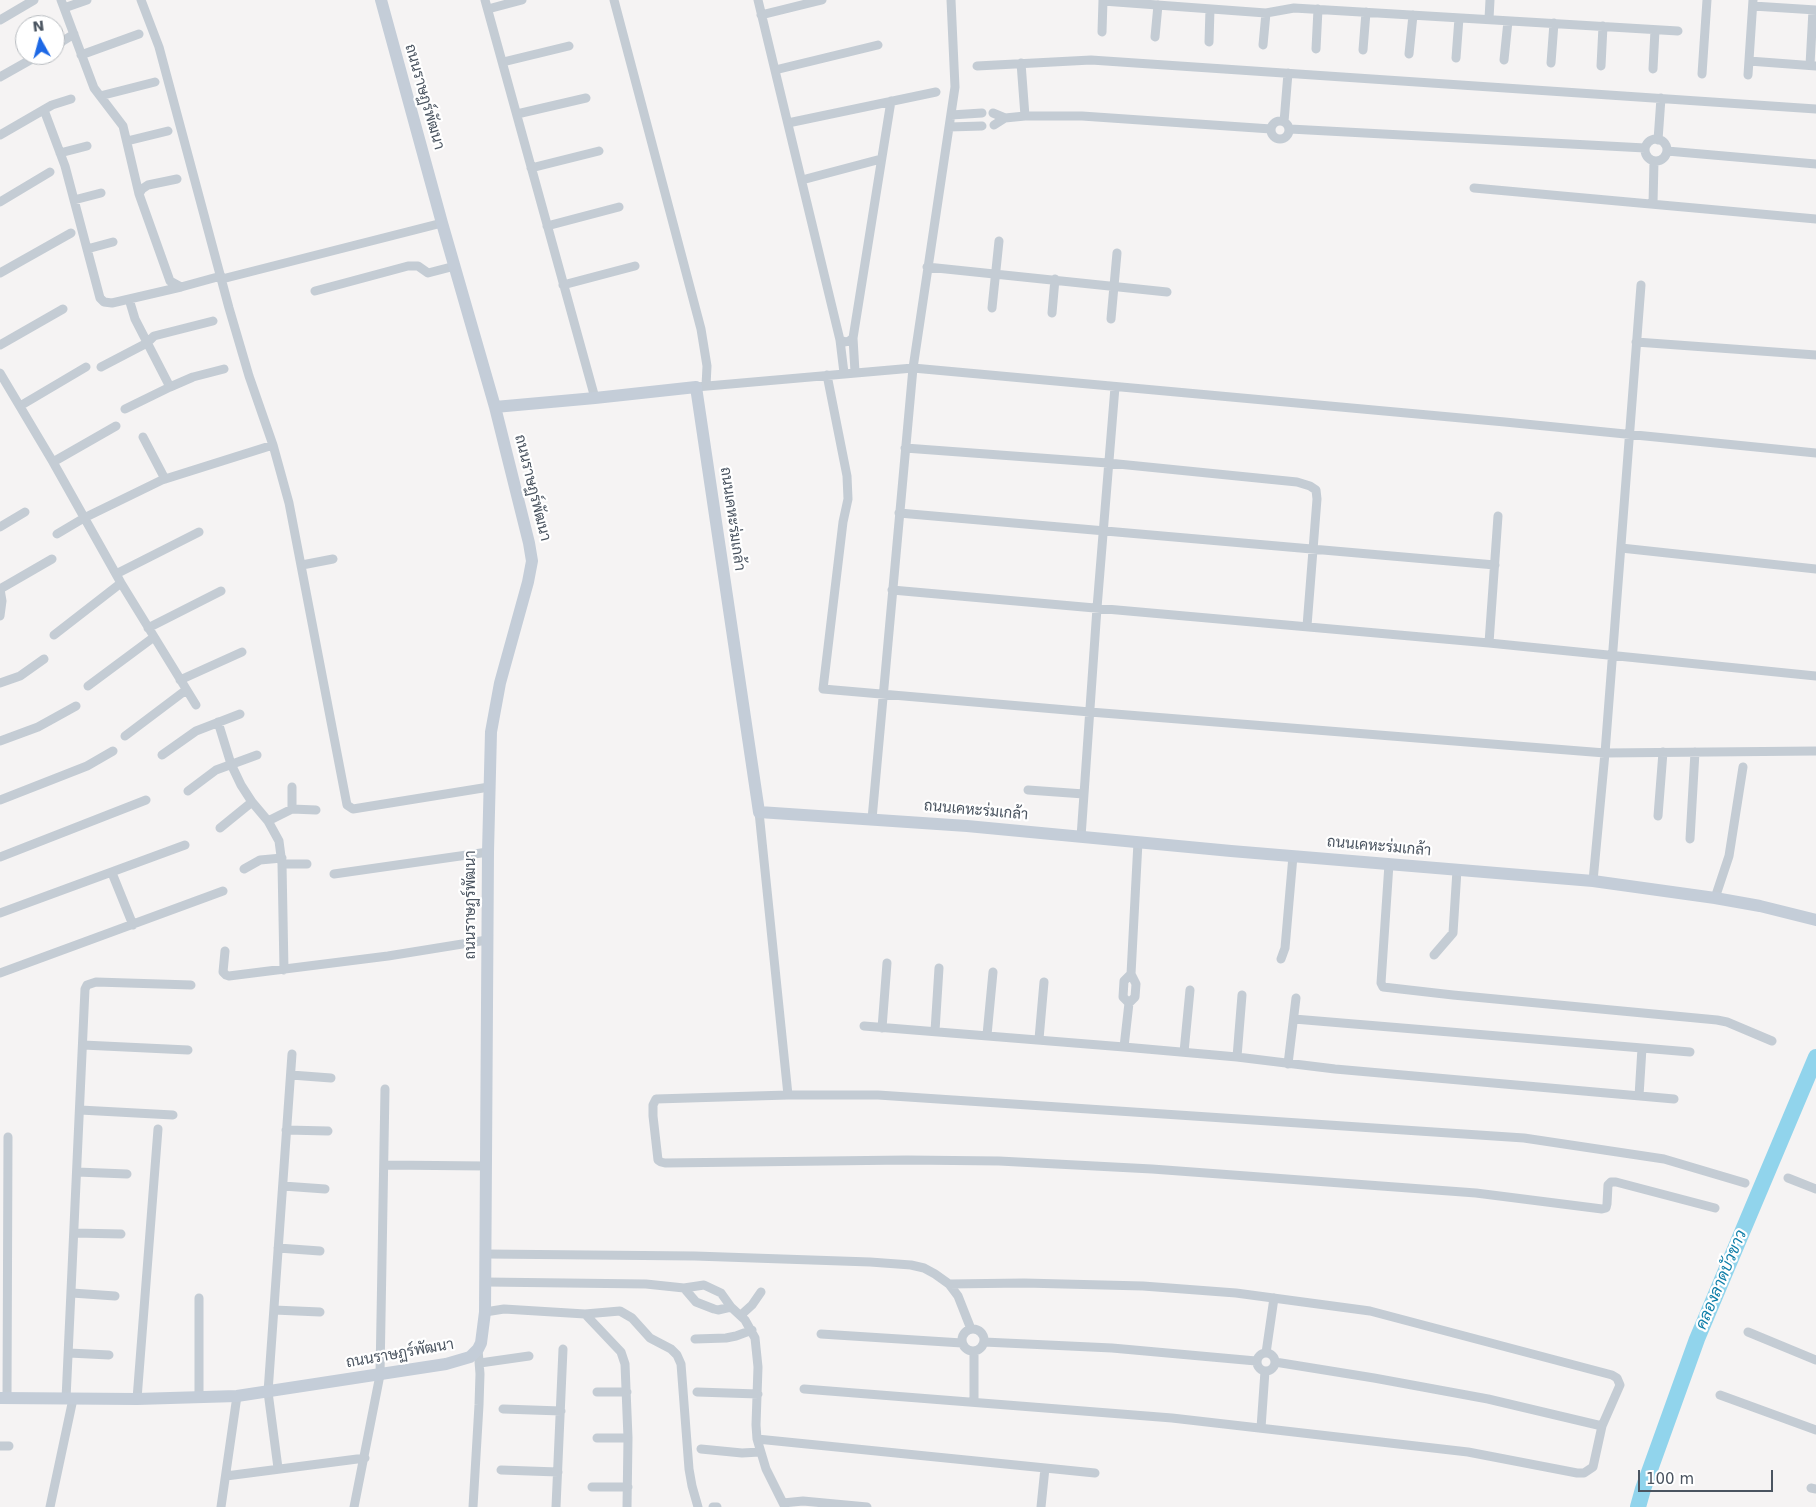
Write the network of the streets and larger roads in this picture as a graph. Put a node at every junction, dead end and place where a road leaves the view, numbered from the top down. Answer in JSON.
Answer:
{"nodes":[{"id":1,"x":34,"y":0,"type":"edge"},
{"id":2,"x":87,"y":0,"type":"edge"},
{"id":3,"x":141,"y":0,"type":"edge"},
{"id":4,"x":381,"y":0,"type":"edge"},
{"id":5,"x":522,"y":0,"type":"edge"},
{"id":6,"x":614,"y":0,"type":"edge"},
{"id":7,"x":758,"y":0,"type":"edge"},
{"id":8,"x":822,"y":0,"type":"edge"},
{"id":9,"x":951,"y":0,"type":"edge"},
{"id":10,"x":1490,"y":0,"type":"edge"},
{"id":11,"x":1707,"y":0,"type":"edge"},
{"id":12,"x":1811,"y":0,"type":"edge"},
{"id":13,"x":1103,"y":1,"type":"edge"},
{"id":14,"x":1753,"y":3,"type":"edge"},
{"id":15,"x":62,"y":4,"type":"edge"},
{"id":16,"x":487,"y":4,"type":"edge"},
{"id":17,"x":1158,"y":5,"type":"junction"},
{"id":18,"x":1287,"y":5,"type":"edge"},
{"id":19,"x":1210,"y":9,"type":"junction"},
{"id":20,"x":1318,"y":9,"type":"junction"},
{"id":21,"x":1813,"y":10,"type":"edge"},
{"id":22,"x":1366,"y":12,"type":"junction"},
{"id":23,"x":1266,"y":13,"type":"junction"},
{"id":24,"x":762,"y":15,"type":"junction"},
{"id":25,"x":1413,"y":15,"type":"junction"},
{"id":26,"x":1459,"y":18,"type":"junction"},
{"id":27,"x":0,"y":20,"type":"edge"},
{"id":28,"x":1489,"y":20,"type":"junction"},
{"id":29,"x":1508,"y":20,"type":"junction"},
{"id":30,"x":1554,"y":23,"type":"junction"},
{"id":31,"x":1603,"y":26,"type":"junction"},
{"id":32,"x":1655,"y":30,"type":"junction"},
{"id":33,"x":1678,"y":30,"type":"dead end"},
{"id":34,"x":1102,"y":32,"type":"dead end"},
{"id":35,"x":74,"y":34,"type":"junction"},
{"id":36,"x":139,"y":34,"type":"dead end"},
{"id":37,"x":1155,"y":37,"type":"dead end"},
{"id":38,"x":65,"y":40,"type":"edge"},
{"id":39,"x":1209,"y":42,"type":"dead end"},
{"id":40,"x":878,"y":45,"type":"dead end"},
{"id":41,"x":1263,"y":45,"type":"dead end"},
{"id":42,"x":569,"y":46,"type":"dead end"},
{"id":43,"x":1316,"y":49,"type":"dead end"},
{"id":44,"x":1362,"y":50,"type":"dead end"},
{"id":45,"x":1409,"y":54,"type":"dead end"},
{"id":46,"x":81,"y":55,"type":"junction"},
{"id":47,"x":1456,"y":58,"type":"dead end"},
{"id":48,"x":1504,"y":60,"type":"dead end"},
{"id":49,"x":1749,"y":61,"type":"junction"},
{"id":50,"x":503,"y":62,"type":"junction"},
{"id":51,"x":1021,"y":63,"type":"junction"},
{"id":52,"x":1551,"y":63,"type":"dead end"},
{"id":53,"x":22,"y":65,"type":"edge"},
{"id":54,"x":1813,"y":65,"type":"edge"},
{"id":55,"x":977,"y":66,"type":"dead end"},
{"id":56,"x":1601,"y":66,"type":"dead end"},
{"id":57,"x":1653,"y":69,"type":"dead end"},
{"id":58,"x":775,"y":70,"type":"junction"},
{"id":59,"x":1288,"y":73,"type":"junction"},
{"id":60,"x":1702,"y":74,"type":"dead end"},
{"id":61,"x":1748,"y":75,"type":"dead end"},
{"id":62,"x":0,"y":78,"type":"edge"},
{"id":63,"x":155,"y":82,"type":"dead end"},
{"id":64,"x":936,"y":92,"type":"dead end"},
{"id":65,"x":100,"y":96,"type":"junction"},
{"id":66,"x":586,"y":98,"type":"dead end"},
{"id":67,"x":1661,"y":98,"type":"junction"},
{"id":68,"x":71,"y":99,"type":"dead end"},
{"id":69,"x":891,"y":101,"type":"junction"},
{"id":70,"x":1816,"y":109,"type":"edge"},
{"id":71,"x":44,"y":110,"type":"junction"},
{"id":72,"x":993,"y":112,"type":"dead end"},
{"id":73,"x":982,"y":113,"type":"dead end"},
{"id":74,"x":517,"y":114,"type":"junction"},
{"id":75,"x":951,"y":115,"type":"junction"},
{"id":76,"x":1025,"y":116,"type":"junction"},
{"id":77,"x":1005,"y":118,"type":"junction"},
{"id":78,"x":788,"y":124,"type":"junction"},
{"id":79,"x":994,"y":125,"type":"dead end"},
{"id":80,"x":1287,"y":125,"type":"junction"},
{"id":81,"x":982,"y":126,"type":"dead end"},
{"id":82,"x":949,"y":127,"type":"junction"},
{"id":83,"x":1271,"y":129,"type":"junction"},
{"id":84,"x":168,"y":131,"type":"dead end"},
{"id":85,"x":0,"y":135,"type":"edge"},
{"id":86,"x":1658,"y":140,"type":"junction"},
{"id":87,"x":127,"y":141,"type":"junction"},
{"id":88,"x":87,"y":146,"type":"dead end"},
{"id":89,"x":1645,"y":148,"type":"junction"},
{"id":90,"x":599,"y":151,"type":"dead end"},
{"id":91,"x":1667,"y":151,"type":"junction"},
{"id":92,"x":60,"y":153,"type":"junction"},
{"id":93,"x":881,"y":159,"type":"junction"},
{"id":94,"x":1654,"y":161,"type":"junction"},
{"id":95,"x":1816,"y":164,"type":"edge"},
{"id":96,"x":531,"y":168,"type":"junction"},
{"id":97,"x":50,"y":172,"type":"dead end"},
{"id":98,"x":177,"y":179,"type":"dead end"},
{"id":99,"x":802,"y":180,"type":"junction"},
{"id":100,"x":1474,"y":188,"type":"dead end"},
{"id":101,"x":101,"y":193,"type":"dead end"},
{"id":102,"x":139,"y":194,"type":"junction"},
{"id":103,"x":74,"y":200,"type":"junction"},
{"id":104,"x":0,"y":202,"type":"edge"},
{"id":105,"x":1653,"y":204,"type":"junction"},
{"id":106,"x":619,"y":207,"type":"dead end"},
{"id":107,"x":1816,"y":219,"type":"edge"},
{"id":108,"x":442,"y":223,"type":"junction"},
{"id":109,"x":547,"y":226,"type":"junction"},
{"id":110,"x":70,"y":233,"type":"dead end"},
{"id":111,"x":999,"y":241,"type":"dead end"},
{"id":112,"x":113,"y":242,"type":"dead end"},
{"id":113,"x":87,"y":249,"type":"junction"},
{"id":114,"x":1118,"y":253,"type":"dead end"},
{"id":115,"x":455,"y":266,"type":"junction"},
{"id":116,"x":635,"y":266,"type":"dead end"},
{"id":117,"x":927,"y":267,"type":"junction"},
{"id":118,"x":0,"y":273,"type":"edge"},
{"id":119,"x":995,"y":274,"type":"junction"},
{"id":120,"x":221,"y":278,"type":"junction"},
{"id":121,"x":1055,"y":279,"type":"junction"},
{"id":122,"x":563,"y":285,"type":"junction"},
{"id":123,"x":1113,"y":285,"type":"junction"},
{"id":124,"x":1641,"y":285,"type":"dead end"},
{"id":125,"x":181,"y":287,"type":"junction"},
{"id":126,"x":314,"y":291,"type":"dead end"},
{"id":127,"x":1167,"y":292,"type":"dead end"},
{"id":128,"x":129,"y":299,"type":"junction"},
{"id":129,"x":992,"y":308,"type":"dead end"},
{"id":130,"x":63,"y":309,"type":"dead end"},
{"id":131,"x":1052,"y":313,"type":"dead end"},
{"id":132,"x":1111,"y":319,"type":"dead end"},
{"id":133,"x":213,"y":321,"type":"dead end"},
{"id":134,"x":853,"y":338,"type":"junction"},
{"id":135,"x":840,"y":340,"type":"junction"},
{"id":136,"x":1636,"y":342,"type":"junction"},
{"id":137,"x":147,"y":343,"type":"junction"},
{"id":138,"x":0,"y":346,"type":"edge"},
{"id":139,"x":1816,"y":355,"type":"edge"},
{"id":140,"x":86,"y":367,"type":"dead end"},
{"id":141,"x":100,"y":367,"type":"dead end"},
{"id":142,"x":912,"y":368,"type":"junction"},
{"id":143,"x":224,"y":369,"type":"dead end"},
{"id":144,"x":855,"y":372,"type":"junction"},
{"id":145,"x":0,"y":373,"type":"edge"},
{"id":146,"x":844,"y":373,"type":"junction"},
{"id":147,"x":827,"y":374,"type":"junction"},
{"id":148,"x":170,"y":387,"type":"junction"},
{"id":149,"x":701,"y":387,"type":"junction"},
{"id":150,"x":1116,"y":388,"type":"junction"},
{"id":151,"x":595,"y":398,"type":"junction"},
{"id":152,"x":20,"y":406,"type":"junction"},
{"id":153,"x":495,"y":407,"type":"junction"},
{"id":154,"x":125,"y":409,"type":"dead end"},
{"id":155,"x":116,"y":426,"type":"dead end"},
{"id":156,"x":1629,"y":434,"type":"junction"},
{"id":157,"x":143,"y":437,"type":"dead end"},
{"id":158,"x":273,"y":444,"type":"junction"},
{"id":159,"x":905,"y":448,"type":"junction"},
{"id":160,"x":1816,"y":453,"type":"edge"},
{"id":161,"x":53,"y":462,"type":"junction"},
{"id":162,"x":1108,"y":463,"type":"junction"},
{"id":163,"x":165,"y":479,"type":"junction"},
{"id":164,"x":25,"y":512,"type":"dead end"},
{"id":165,"x":899,"y":513,"type":"junction"},
{"id":166,"x":1498,"y":516,"type":"dead end"},
{"id":167,"x":84,"y":518,"type":"junction"},
{"id":168,"x":0,"y":527,"type":"edge"},
{"id":169,"x":1104,"y":531,"type":"junction"},
{"id":170,"x":200,"y":532,"type":"dead end"},
{"id":171,"x":57,"y":534,"type":"dead end"},
{"id":172,"x":1621,"y":548,"type":"junction"},
{"id":173,"x":1314,"y":550,"type":"junction"},
{"id":174,"x":52,"y":559,"type":"dead end"},
{"id":175,"x":333,"y":559,"type":"dead end"},
{"id":176,"x":302,"y":565,"type":"junction"},
{"id":177,"x":1494,"y":565,"type":"junction"},
{"id":178,"x":1816,"y":569,"type":"edge"},
{"id":179,"x":116,"y":574,"type":"junction"},
{"id":180,"x":121,"y":583,"type":"junction"},
{"id":181,"x":0,"y":589,"type":"edge"},
{"id":182,"x":892,"y":590,"type":"junction"},
{"id":183,"x":221,"y":591,"type":"dead end"},
{"id":184,"x":1097,"y":608,"type":"junction"},
{"id":185,"x":0,"y":616,"type":"edge"},
{"id":186,"x":1307,"y":626,"type":"junction"},
{"id":187,"x":148,"y":628,"type":"junction"},
{"id":188,"x":54,"y":635,"type":"dead end"},
{"id":189,"x":154,"y":637,"type":"junction"},
{"id":190,"x":1489,"y":643,"type":"junction"},
{"id":191,"x":242,"y":652,"type":"dead end"},
{"id":192,"x":1613,"y":654,"type":"junction"},
{"id":193,"x":44,"y":659,"type":"dead end"},
{"id":194,"x":1816,"y":676,"type":"edge"},
{"id":195,"x":180,"y":680,"type":"junction"},
{"id":196,"x":0,"y":683,"type":"edge"},
{"id":197,"x":88,"y":686,"type":"dead end"},
{"id":198,"x":186,"y":690,"type":"junction"},
{"id":199,"x":883,"y":694,"type":"junction"},
{"id":200,"x":196,"y":705,"type":"dead end"},
{"id":201,"x":76,"y":706,"type":"dead end"},
{"id":202,"x":1090,"y":712,"type":"junction"},
{"id":203,"x":240,"y":714,"type":"dead end"},
{"id":204,"x":218,"y":722,"type":"junction"},
{"id":205,"x":125,"y":736,"type":"dead end"},
{"id":206,"x":0,"y":741,"type":"edge"},
{"id":207,"x":113,"y":751,"type":"dead end"},
{"id":208,"x":1816,"y":751,"type":"edge"},
{"id":209,"x":1663,"y":752,"type":"junction"},
{"id":210,"x":1695,"y":752,"type":"junction"},
{"id":211,"x":1606,"y":753,"type":"junction"},
{"id":212,"x":162,"y":755,"type":"dead end"},
{"id":213,"x":257,"y":755,"type":"dead end"},
{"id":214,"x":230,"y":764,"type":"junction"},
{"id":215,"x":1744,"y":767,"type":"dead end"},
{"id":216,"x":292,"y":787,"type":"dead end"},
{"id":217,"x":489,"y":788,"type":"junction"},
{"id":218,"x":1028,"y":790,"type":"dead end"},
{"id":219,"x":188,"y":791,"type":"dead end"},
{"id":220,"x":1084,"y":794,"type":"junction"},
{"id":221,"x":0,"y":800,"type":"edge"},
{"id":222,"x":146,"y":800,"type":"dead end"},
{"id":223,"x":252,"y":802,"type":"junction"},
{"id":224,"x":292,"y":809,"type":"junction"},
{"id":225,"x":316,"y":810,"type":"dead end"},
{"id":226,"x":759,"y":812,"type":"junction"},
{"id":227,"x":1658,"y":816,"type":"dead end"},
{"id":228,"x":872,"y":819,"type":"junction"},
{"id":229,"x":268,"y":821,"type":"junction"},
{"id":230,"x":220,"y":828,"type":"dead end"},
{"id":231,"x":1081,"y":836,"type":"junction"},
{"id":232,"x":1690,"y":839,"type":"dead end"},
{"id":233,"x":1138,"y":842,"type":"junction"},
{"id":234,"x":185,"y":845,"type":"dead end"},
{"id":235,"x":488,"y":852,"type":"junction"},
{"id":236,"x":1293,"y":856,"type":"junction"},
{"id":237,"x":0,"y":857,"type":"edge"},
{"id":238,"x":282,"y":861,"type":"junction"},
{"id":239,"x":307,"y":864,"type":"dead end"},
{"id":240,"x":1389,"y":864,"type":"junction"},
{"id":241,"x":244,"y":868,"type":"dead end"},
{"id":242,"x":1457,"y":870,"type":"junction"},
{"id":243,"x":112,"y":873,"type":"junction"},
{"id":244,"x":334,"y":874,"type":"dead end"},
{"id":245,"x":1593,"y":881,"type":"junction"},
{"id":246,"x":223,"y":891,"type":"dead end"},
{"id":247,"x":1716,"y":898,"type":"junction"},
{"id":248,"x":0,"y":913,"type":"edge"},
{"id":249,"x":1816,"y":920,"type":"edge"},
{"id":250,"x":133,"y":925,"type":"junction"},
{"id":251,"x":487,"y":940,"type":"junction"},
{"id":252,"x":225,"y":952,"type":"dead end"},
{"id":253,"x":1434,"y":955,"type":"dead end"},
{"id":254,"x":1281,"y":959,"type":"dead end"},
{"id":255,"x":886,"y":964,"type":"dead end"},
{"id":256,"x":939,"y":968,"type":"dead end"},
{"id":257,"x":284,"y":970,"type":"junction"},
{"id":258,"x":993,"y":972,"type":"dead end"},
{"id":259,"x":0,"y":974,"type":"edge"},
{"id":260,"x":1044,"y":982,"type":"dead end"},
{"id":261,"x":191,"y":985,"type":"dead end"},
{"id":262,"x":1190,"y":990,"type":"dead end"},
{"id":263,"x":1242,"y":994,"type":"dead end"},
{"id":264,"x":1296,"y":998,"type":"dead end"},
{"id":265,"x":1294,"y":1019,"type":"junction"},
{"id":266,"x":864,"y":1026,"type":"dead end"},
{"id":267,"x":882,"y":1028,"type":"junction"},
{"id":268,"x":935,"y":1030,"type":"junction"},
{"id":269,"x":988,"y":1035,"type":"junction"},
{"id":270,"x":1039,"y":1039,"type":"junction"},
{"id":271,"x":1772,"y":1041,"type":"dead end"},
{"id":272,"x":83,"y":1045,"type":"junction"},
{"id":273,"x":1124,"y":1047,"type":"junction"},
{"id":274,"x":1642,"y":1048,"type":"junction"},
{"id":275,"x":188,"y":1050,"type":"dead end"},
{"id":276,"x":1184,"y":1052,"type":"junction"},
{"id":277,"x":1690,"y":1052,"type":"dead end"},
{"id":278,"x":292,"y":1054,"type":"dead end"},
{"id":279,"x":1237,"y":1057,"type":"junction"},
{"id":280,"x":1288,"y":1064,"type":"junction"},
{"id":281,"x":291,"y":1075,"type":"junction"},
{"id":282,"x":330,"y":1078,"type":"dead end"},
{"id":283,"x":385,"y":1088,"type":"dead end"},
{"id":284,"x":788,"y":1095,"type":"junction"},
{"id":285,"x":1639,"y":1096,"type":"junction"},
{"id":286,"x":1674,"y":1099,"type":"dead end"},
{"id":287,"x":80,"y":1110,"type":"junction"},
{"id":288,"x":173,"y":1115,"type":"dead end"},
{"id":289,"x":158,"y":1130,"type":"dead end"},
{"id":290,"x":286,"y":1130,"type":"junction"},
{"id":291,"x":328,"y":1131,"type":"dead end"},
{"id":292,"x":8,"y":1136,"type":"dead end"},
{"id":293,"x":384,"y":1165,"type":"junction"},
{"id":294,"x":486,"y":1166,"type":"junction"},
{"id":295,"x":77,"y":1172,"type":"junction"},
{"id":296,"x":127,"y":1174,"type":"dead end"},
{"id":297,"x":1788,"y":1178,"type":"dead end"},
{"id":298,"x":1745,"y":1183,"type":"dead end"},
{"id":299,"x":283,"y":1186,"type":"junction"},
{"id":300,"x":325,"y":1189,"type":"dead end"},
{"id":301,"x":1816,"y":1189,"type":"edge"},
{"id":302,"x":1715,"y":1208,"type":"dead end"},
{"id":303,"x":74,"y":1233,"type":"junction"},
{"id":304,"x":121,"y":1234,"type":"dead end"},
{"id":305,"x":278,"y":1248,"type":"junction"},
{"id":306,"x":320,"y":1250,"type":"dead end"},
{"id":307,"x":486,"y":1254,"type":"junction"},
{"id":308,"x":486,"y":1282,"type":"junction"},
{"id":309,"x":949,"y":1284,"type":"junction"},
{"id":310,"x":684,"y":1288,"type":"junction"},
{"id":311,"x":761,"y":1292,"type":"dead end"},
{"id":312,"x":72,"y":1293,"type":"junction"},
{"id":313,"x":115,"y":1296,"type":"dead end"},
{"id":314,"x":199,"y":1298,"type":"dead end"},
{"id":315,"x":1274,"y":1298,"type":"junction"},
{"id":316,"x":731,"y":1307,"type":"junction"},
{"id":317,"x":274,"y":1310,"type":"junction"},
{"id":318,"x":320,"y":1312,"type":"dead end"},
{"id":319,"x":485,"y":1312,"type":"junction"},
{"id":320,"x":585,"y":1314,"type":"junction"},
{"id":321,"x":741,"y":1315,"type":"junction"},
{"id":322,"x":971,"y":1329,"type":"junction"},
{"id":323,"x":752,"y":1330,"type":"junction"},
{"id":324,"x":1748,"y":1332,"type":"dead end"},
{"id":325,"x":821,"y":1334,"type":"dead end"},
{"id":326,"x":695,"y":1339,"type":"dead end"},
{"id":327,"x":984,"y":1342,"type":"junction"},
{"id":328,"x":962,"y":1343,"type":"junction"},
{"id":329,"x":478,"y":1349,"type":"junction"},
{"id":330,"x":563,"y":1349,"type":"dead end"},
{"id":331,"x":974,"y":1351,"type":"junction"},
{"id":332,"x":69,"y":1353,"type":"junction"},
{"id":333,"x":1266,"y":1353,"type":"junction"},
{"id":334,"x":109,"y":1355,"type":"dead end"},
{"id":335,"x":529,"y":1356,"type":"dead end"},
{"id":336,"x":1816,"y":1360,"type":"edge"},
{"id":337,"x":1256,"y":1361,"type":"junction"},
{"id":338,"x":1275,"y":1362,"type":"junction"},
{"id":339,"x":480,"y":1363,"type":"junction"},
{"id":340,"x":1265,"y":1372,"type":"junction"},
{"id":341,"x":380,"y":1375,"type":"junction"},
{"id":342,"x":804,"y":1389,"type":"dead end"},
{"id":343,"x":268,"y":1392,"type":"junction"},
{"id":344,"x":597,"y":1392,"type":"dead end"},
{"id":345,"x":627,"y":1392,"type":"junction"},
{"id":346,"x":697,"y":1392,"type":"dead end"},
{"id":347,"x":758,"y":1394,"type":"junction"},
{"id":348,"x":1720,"y":1395,"type":"dead end"},
{"id":349,"x":199,"y":1396,"type":"junction"},
{"id":350,"x":237,"y":1396,"type":"junction"},
{"id":351,"x":4,"y":1398,"type":"edge"},
{"id":352,"x":70,"y":1399,"type":"junction"},
{"id":353,"x":137,"y":1399,"type":"junction"},
{"id":354,"x":974,"y":1401,"type":"junction"},
{"id":355,"x":503,"y":1409,"type":"dead end"},
{"id":356,"x":561,"y":1411,"type":"junction"},
{"id":357,"x":1602,"y":1426,"type":"junction"},
{"id":358,"x":1260,"y":1428,"type":"junction"},
{"id":359,"x":1816,"y":1430,"type":"edge"},
{"id":360,"x":597,"y":1438,"type":"dead end"},
{"id":361,"x":628,"y":1438,"type":"junction"},
{"id":362,"x":757,"y":1439,"type":"junction"},
{"id":363,"x":701,"y":1449,"type":"dead end"},
{"id":364,"x":760,"y":1452,"type":"junction"},
{"id":365,"x":365,"y":1458,"type":"junction"},
{"id":366,"x":278,"y":1468,"type":"junction"},
{"id":367,"x":1045,"y":1468,"type":"junction"},
{"id":368,"x":501,"y":1470,"type":"dead end"},
{"id":369,"x":558,"y":1472,"type":"junction"},
{"id":370,"x":1095,"y":1473,"type":"dead end"},
{"id":371,"x":226,"y":1476,"type":"junction"},
{"id":372,"x":592,"y":1487,"type":"dead end"},
{"id":373,"x":628,"y":1487,"type":"junction"},
{"id":374,"x":784,"y":1505,"type":"edge"},
{"id":375,"x":50,"y":1507,"type":"edge"},
{"id":376,"x":221,"y":1507,"type":"edge"},
{"id":377,"x":354,"y":1507,"type":"edge"},
{"id":378,"x":473,"y":1507,"type":"edge"},
{"id":379,"x":556,"y":1507,"type":"edge"},
{"id":380,"x":627,"y":1507,"type":"edge"},
{"id":381,"x":698,"y":1507,"type":"edge"},
{"id":382,"x":713,"y":1507,"type":"edge"},
{"id":383,"x":717,"y":1507,"type":"edge"},
{"id":384,"x":866,"y":1507,"type":"edge"},
{"id":385,"x":1041,"y":1507,"type":"edge"}],
"edges":[{"from":1,"to":27,"type":"street"},
{"from":2,"to":15,"type":"street"},
{"from":3,"to":120,"type":"street"},
{"from":4,"to":108,"type":"street","name":"ถนนราษฏร์พัฒนา"},
{"from":5,"to":16,"type":"street"},
{"from":6,"to":149,"type":"street"},
{"from":7,"to":24,"type":"street"},
{"from":8,"to":24,"type":"street"},
{"from":9,"to":75,"type":"street"},
{"from":10,"to":28,"type":"street"},
{"from":11,"to":60,"type":"street"},
{"from":12,"to":21,"type":"street"},
{"from":13,"to":17,"type":"street"},
{"from":13,"to":34,"type":"street"},
{"from":14,"to":21,"type":"street"},
{"from":14,"to":49,"type":"street"},
{"from":15,"to":35,"type":"street"},
{"from":16,"to":50,"type":"street"},
{"from":17,"to":19,"type":"street"},
{"from":17,"to":37,"type":"street"},
{"from":18,"to":20,"type":"street"},
{"from":18,"to":23,"type":"street"},
{"from":19,"to":23,"type":"street"},
{"from":19,"to":39,"type":"street"},
{"from":20,"to":22,"type":"street"},
{"from":20,"to":43,"type":"street"},
{"from":21,"to":54,"type":"street"},
{"from":22,"to":25,"type":"street"},
{"from":22,"to":44,"type":"street"},
{"from":23,"to":41,"type":"street"},
{"from":24,"to":58,"type":"street"},
{"from":25,"to":26,"type":"street"},
{"from":25,"to":45,"type":"street"},
{"from":26,"to":28,"type":"street"},
{"from":26,"to":47,"type":"street"},
{"from":28,"to":29,"type":"street"},
{"from":29,"to":30,"type":"street"},
{"from":29,"to":48,"type":"street"},
{"from":30,"to":31,"type":"street"},
{"from":30,"to":52,"type":"street"},
{"from":31,"to":32,"type":"street"},
{"from":31,"to":56,"type":"street"},
{"from":32,"to":33,"type":"street"},
{"from":32,"to":57,"type":"street"},
{"from":35,"to":38,"type":"street"},
{"from":35,"to":46,"type":"street"},
{"from":36,"to":46,"type":"street"},
{"from":40,"to":58,"type":"street"},
{"from":42,"to":50,"type":"street"},
{"from":46,"to":65,"type":"street"},
{"from":49,"to":54,"type":"street"},
{"from":49,"to":61,"type":"street"},
{"from":50,"to":74,"type":"street"},
{"from":51,"to":55,"type":"street"},
{"from":51,"to":59,"type":"street"},
{"from":51,"to":76,"type":"street"},
{"from":53,"to":62,"type":"street"},
{"from":58,"to":78,"type":"street"},
{"from":59,"to":67,"type":"street"},
{"from":59,"to":80,"type":"street"},
{"from":63,"to":65,"type":"street"},
{"from":64,"to":69,"type":"street"},
{"from":65,"to":87,"type":"street"},
{"from":66,"to":74,"type":"street"},
{"from":67,"to":70,"type":"street"},
{"from":67,"to":86,"type":"street"},
{"from":68,"to":71,"type":"street"},
{"from":69,"to":78,"type":"street"},
{"from":69,"to":93,"type":"street"},
{"from":71,"to":85,"type":"street"},
{"from":71,"to":92,"type":"street"},
{"from":72,"to":77,"type":"street"},
{"from":73,"to":75,"type":"street"},
{"from":74,"to":96,"type":"street"},
{"from":75,"to":82,"type":"street"},
{"from":76,"to":77,"type":"street"},
{"from":76,"to":83,"type":"street"},
{"from":77,"to":79,"type":"street"},
{"from":78,"to":99,"type":"street"},
{"from":80,"to":83,"type":"street"},
{"from":80,"to":83,"type":"street"},
{"from":80,"to":89,"type":"street"},
{"from":81,"to":82,"type":"street"},
{"from":82,"to":117,"type":"street"},
{"from":84,"to":87,"type":"street"},
{"from":86,"to":89,"type":"street"},
{"from":86,"to":91,"type":"street"},
{"from":87,"to":102,"type":"street"},
{"from":88,"to":92,"type":"street"},
{"from":89,"to":94,"type":"street"},
{"from":90,"to":96,"type":"street"},
{"from":91,"to":94,"type":"street"},
{"from":91,"to":95,"type":"street"},
{"from":92,"to":103,"type":"street"},
{"from":93,"to":99,"type":"street"},
{"from":93,"to":134,"type":"street"},
{"from":94,"to":105,"type":"street"},
{"from":96,"to":109,"type":"street"},
{"from":97,"to":104,"type":"street"},
{"from":98,"to":102,"type":"street"},
{"from":99,"to":135,"type":"street"},
{"from":100,"to":105,"type":"street"},
{"from":101,"to":103,"type":"street"},
{"from":102,"to":125,"type":"street"},
{"from":103,"to":113,"type":"street"},
{"from":105,"to":107,"type":"street"},
{"from":106,"to":109,"type":"street"},
{"from":108,"to":115,"type":"street","name":"ถนนราษฏร์พัฒนา"},
{"from":108,"to":120,"type":"street"},
{"from":109,"to":122,"type":"street"},
{"from":110,"to":118,"type":"street"},
{"from":111,"to":119,"type":"street"},
{"from":112,"to":113,"type":"street"},
{"from":113,"to":128,"type":"street"},
{"from":114,"to":123,"type":"street"},
{"from":115,"to":126,"type":"street"},
{"from":115,"to":153,"type":"street","name":"ถนนราษฏร์พัฒนา"},
{"from":116,"to":122,"type":"street"},
{"from":117,"to":119,"type":"street"},
{"from":117,"to":142,"type":"street"},
{"from":119,"to":121,"type":"street"},
{"from":119,"to":129,"type":"street"},
{"from":120,"to":125,"type":"street"},
{"from":120,"to":158,"type":"street"},
{"from":121,"to":123,"type":"street"},
{"from":121,"to":131,"type":"street"},
{"from":122,"to":151,"type":"street"},
{"from":123,"to":127,"type":"street"},
{"from":123,"to":132,"type":"street"},
{"from":124,"to":136,"type":"street"},
{"from":125,"to":128,"type":"street"},
{"from":128,"to":137,"type":"street"},
{"from":130,"to":138,"type":"street"},
{"from":133,"to":137,"type":"street"},
{"from":134,"to":135,"type":"street"},
{"from":134,"to":144,"type":"street"},
{"from":135,"to":146,"type":"street"},
{"from":136,"to":139,"type":"street"},
{"from":136,"to":156,"type":"street"},
{"from":137,"to":141,"type":"street"},
{"from":137,"to":148,"type":"street"},
{"from":140,"to":152,"type":"street"},
{"from":142,"to":144,"type":"street"},
{"from":142,"to":150,"type":"street"},
{"from":142,"to":159,"type":"street"},
{"from":143,"to":148,"type":"street"},
{"from":144,"to":146,"type":"street"},
{"from":145,"to":152,"type":"street"},
{"from":146,"to":147,"type":"street"},
{"from":147,"to":149,"type":"street"},
{"from":147,"to":199,"type":"street"},
{"from":148,"to":154,"type":"street"},
{"from":149,"to":151,"type":"street"},
{"from":149,"to":226,"type":"street","name":"ถนนเคหะร่มเกล้า"},
{"from":150,"to":156,"type":"street"},
{"from":150,"to":162,"type":"street"},
{"from":151,"to":153,"type":"street"},
{"from":152,"to":161,"type":"street"},
{"from":153,"to":217,"type":"street","name":"ถนนราษฏร์พัฒนา"},
{"from":155,"to":161,"type":"street"},
{"from":156,"to":160,"type":"street"},
{"from":156,"to":172,"type":"street"},
{"from":157,"to":163,"type":"street"},
{"from":158,"to":163,"type":"street"},
{"from":158,"to":176,"type":"street"},
{"from":159,"to":162,"type":"street"},
{"from":159,"to":165,"type":"street"},
{"from":161,"to":167,"type":"street"},
{"from":162,"to":169,"type":"street"},
{"from":162,"to":173,"type":"street"},
{"from":163,"to":167,"type":"street"},
{"from":164,"to":168,"type":"street"},
{"from":165,"to":169,"type":"street"},
{"from":165,"to":182,"type":"street"},
{"from":166,"to":177,"type":"street"},
{"from":167,"to":171,"type":"street"},
{"from":167,"to":179,"type":"street"},
{"from":169,"to":173,"type":"street"},
{"from":169,"to":184,"type":"street"},
{"from":170,"to":179,"type":"street"},
{"from":172,"to":178,"type":"street"},
{"from":172,"to":192,"type":"street"},
{"from":173,"to":177,"type":"street"},
{"from":173,"to":186,"type":"street"},
{"from":174,"to":181,"type":"street"},
{"from":175,"to":176,"type":"street"},
{"from":176,"to":217,"type":"street"},
{"from":177,"to":190,"type":"street"},
{"from":179,"to":180,"type":"street"},
{"from":180,"to":187,"type":"street"},
{"from":180,"to":188,"type":"street"},
{"from":181,"to":185,"type":"street"},
{"from":182,"to":184,"type":"street"},
{"from":182,"to":199,"type":"street"},
{"from":183,"to":187,"type":"street"},
{"from":184,"to":186,"type":"street"},
{"from":184,"to":202,"type":"street"},
{"from":186,"to":190,"type":"street"},
{"from":187,"to":189,"type":"street"},
{"from":189,"to":195,"type":"street"},
{"from":189,"to":197,"type":"street"},
{"from":190,"to":192,"type":"street"},
{"from":191,"to":195,"type":"street"},
{"from":192,"to":194,"type":"street"},
{"from":192,"to":211,"type":"street"},
{"from":193,"to":196,"type":"street"},
{"from":195,"to":198,"type":"street"},
{"from":198,"to":200,"type":"street"},
{"from":198,"to":205,"type":"street"},
{"from":199,"to":202,"type":"street"},
{"from":199,"to":228,"type":"street"},
{"from":201,"to":206,"type":"street"},
{"from":202,"to":211,"type":"street"},
{"from":202,"to":220,"type":"street"},
{"from":203,"to":204,"type":"street"},
{"from":204,"to":212,"type":"street"},
{"from":204,"to":214,"type":"street"},
{"from":207,"to":221,"type":"street"},
{"from":208,"to":210,"type":"street"},
{"from":209,"to":210,"type":"street"},
{"from":209,"to":211,"type":"street"},
{"from":209,"to":227,"type":"street"},
{"from":210,"to":232,"type":"street"},
{"from":211,"to":245,"type":"street"},
{"from":213,"to":214,"type":"street"},
{"from":214,"to":219,"type":"street"},
{"from":214,"to":223,"type":"street"},
{"from":215,"to":247,"type":"street"},
{"from":216,"to":224,"type":"street"},
{"from":217,"to":235,"type":"street","name":"ถนนราษฏร์พัฒนา"},
{"from":218,"to":220,"type":"street"},
{"from":220,"to":231,"type":"street"},
{"from":222,"to":237,"type":"street"},
{"from":223,"to":229,"type":"street"},
{"from":223,"to":230,"type":"street"},
{"from":224,"to":225,"type":"street"},
{"from":224,"to":229,"type":"street"},
{"from":226,"to":228,"type":"street","name":"ถนนเคหะร่มเกล้า"},
{"from":226,"to":284,"type":"street"},
{"from":228,"to":231,"type":"street","name":"ถนนเคหะร่มเกล้า"},
{"from":229,"to":238,"type":"street"},
{"from":231,"to":233,"type":"street","name":"ถนนเคหะร่มเกล้า"},
{"from":233,"to":236,"type":"street","name":"ถนนเคหะร่มเกล้า"},
{"from":233,"to":273,"type":"street"},
{"from":234,"to":243,"type":"street"},
{"from":235,"to":244,"type":"street"},
{"from":235,"to":251,"type":"street","name":"ถนนราษฏร์พัฒนา"},
{"from":236,"to":240,"type":"street","name":"ถนนเคหะร่มเกล้า"},
{"from":236,"to":254,"type":"street"},
{"from":238,"to":239,"type":"street"},
{"from":238,"to":241,"type":"street"},
{"from":238,"to":257,"type":"street"},
{"from":240,"to":242,"type":"street","name":"ถนนเคหะร่มเกล้า"},
{"from":240,"to":271,"type":"street"},
{"from":242,"to":245,"type":"street","name":"ถนนเคหะร่มเกล้า"},
{"from":242,"to":253,"type":"street"},
{"from":243,"to":248,"type":"street"},
{"from":243,"to":250,"type":"street"},
{"from":245,"to":247,"type":"street","name":"ถนนเคหะร่มเกล้า"},
{"from":246,"to":250,"type":"street"},
{"from":247,"to":249,"type":"street","name":"ถนนเคหะร่มเกล้า"},
{"from":250,"to":259,"type":"street"},
{"from":251,"to":257,"type":"street"},
{"from":251,"to":294,"type":"street","name":"ถนนราษฏร์พัฒนา"},
{"from":252,"to":257,"type":"street"},
{"from":255,"to":267,"type":"street"},
{"from":256,"to":268,"type":"street"},
{"from":258,"to":269,"type":"street"},
{"from":260,"to":270,"type":"street"},
{"from":261,"to":272,"type":"street"},
{"from":262,"to":276,"type":"street"},
{"from":263,"to":279,"type":"street"},
{"from":264,"to":265,"type":"street"},
{"from":265,"to":274,"type":"street"},
{"from":265,"to":280,"type":"street"},
{"from":266,"to":267,"type":"street"},
{"from":267,"to":268,"type":"street"},
{"from":268,"to":269,"type":"street"},
{"from":269,"to":270,"type":"street"},
{"from":270,"to":273,"type":"street"},
{"from":272,"to":275,"type":"street"},
{"from":272,"to":287,"type":"street"},
{"from":273,"to":276,"type":"street"},
{"from":274,"to":277,"type":"street"},
{"from":274,"to":285,"type":"street"},
{"from":276,"to":279,"type":"street"},
{"from":278,"to":281,"type":"street"},
{"from":279,"to":280,"type":"street"},
{"from":280,"to":285,"type":"street"},
{"from":281,"to":282,"type":"street"},
{"from":281,"to":290,"type":"street"},
{"from":283,"to":293,"type":"street"},
{"from":284,"to":298,"type":"street"},
{"from":284,"to":302,"type":"street"},
{"from":285,"to":286,"type":"street"},
{"from":287,"to":288,"type":"street"},
{"from":287,"to":295,"type":"street"},
{"from":289,"to":353,"type":"street"},
{"from":290,"to":291,"type":"street"},
{"from":290,"to":299,"type":"street"},
{"from":292,"to":351,"type":"street"},
{"from":293,"to":294,"type":"street"},
{"from":293,"to":341,"type":"street"},
{"from":294,"to":307,"type":"street","name":"ถนนราษฏร์พัฒนา"},
{"from":295,"to":296,"type":"street"},
{"from":295,"to":303,"type":"street"},
{"from":297,"to":301,"type":"street"},
{"from":299,"to":300,"type":"street"},
{"from":299,"to":305,"type":"street"},
{"from":303,"to":304,"type":"street"},
{"from":303,"to":312,"type":"street"},
{"from":305,"to":306,"type":"street"},
{"from":305,"to":317,"type":"street"},
{"from":307,"to":308,"type":"street","name":"ถนนราษฏร์พัฒนา"},
{"from":307,"to":309,"type":"street"},
{"from":308,"to":310,"type":"street"},
{"from":308,"to":319,"type":"street","name":"ถนนราษฏร์พัฒนา"},
{"from":309,"to":315,"type":"street"},
{"from":309,"to":322,"type":"street"},
{"from":310,"to":316,"type":"street"},
{"from":310,"to":316,"type":"street"},
{"from":311,"to":321,"type":"street"},
{"from":312,"to":313,"type":"street"},
{"from":312,"to":332,"type":"street"},
{"from":314,"to":349,"type":"street"},
{"from":315,"to":333,"type":"street"},
{"from":315,"to":357,"type":"street"},
{"from":316,"to":321,"type":"street"},
{"from":317,"to":318,"type":"street"},
{"from":317,"to":343,"type":"street"},
{"from":319,"to":320,"type":"street"},
{"from":319,"to":329,"type":"street","name":"ถนนราษฏร์พัฒนา"},
{"from":320,"to":345,"type":"street"},
{"from":320,"to":381,"type":"street"},
{"from":321,"to":323,"type":"street"},
{"from":322,"to":327,"type":"street"},
{"from":322,"to":328,"type":"street"},
{"from":323,"to":326,"type":"street"},
{"from":323,"to":347,"type":"street"},
{"from":324,"to":336,"type":"street"},
{"from":325,"to":328,"type":"street"},
{"from":327,"to":331,"type":"street"},
{"from":327,"to":337,"type":"street"},
{"from":328,"to":331,"type":"street"},
{"from":329,"to":339,"type":"street"},
{"from":329,"to":341,"type":"street","name":"ถนนราษฏร์พัฒนา"},
{"from":330,"to":356,"type":"street"},
{"from":331,"to":354,"type":"street"},
{"from":332,"to":334,"type":"street"},
{"from":332,"to":352,"type":"street"},
{"from":333,"to":337,"type":"street"},
{"from":333,"to":338,"type":"street"},
{"from":335,"to":339,"type":"street"},
{"from":337,"to":340,"type":"street"},
{"from":338,"to":340,"type":"street"},
{"from":338,"to":357,"type":"street"},
{"from":339,"to":378,"type":"street"},
{"from":340,"to":358,"type":"street"},
{"from":341,"to":343,"type":"street","name":"ถนนราษฏร์พัฒนา"},
{"from":341,"to":365,"type":"street"},
{"from":342,"to":354,"type":"street"},
{"from":343,"to":350,"type":"street","name":"ถนนราษฏร์พัฒนา"},
{"from":343,"to":366,"type":"street"},
{"from":344,"to":345,"type":"street"},
{"from":345,"to":361,"type":"street"},
{"from":346,"to":347,"type":"street"},
{"from":347,"to":362,"type":"street"},
{"from":348,"to":359,"type":"street"},
{"from":349,"to":350,"type":"street","name":"ถนนราษฏร์พัฒนา"},
{"from":349,"to":353,"type":"street","name":"ถนนราษฏร์พัฒนา"},
{"from":350,"to":371,"type":"street"},
{"from":351,"to":352,"type":"street","name":"ถนนราษฏร์พัฒนา"},
{"from":352,"to":353,"type":"street","name":"ถนนราษฏร์พัฒนา"},
{"from":352,"to":375,"type":"street"},
{"from":354,"to":358,"type":"street"},
{"from":355,"to":356,"type":"street"},
{"from":356,"to":369,"type":"street"},
{"from":357,"to":358,"type":"street"},
{"from":360,"to":361,"type":"street"},
{"from":361,"to":373,"type":"street"},
{"from":362,"to":364,"type":"street"},
{"from":362,"to":367,"type":"street"},
{"from":363,"to":364,"type":"street"},
{"from":364,"to":374,"type":"street"},
{"from":365,"to":366,"type":"street"},
{"from":365,"to":377,"type":"street"},
{"from":366,"to":371,"type":"street"},
{"from":367,"to":370,"type":"street"},
{"from":367,"to":385,"type":"street"},
{"from":368,"to":369,"type":"street"},
{"from":369,"to":379,"type":"street"},
{"from":371,"to":376,"type":"street"},
{"from":372,"to":373,"type":"street"},
{"from":373,"to":380,"type":"street"},
{"from":374,"to":384,"type":"street"},
{"from":382,"to":383,"type":"street"}]}
